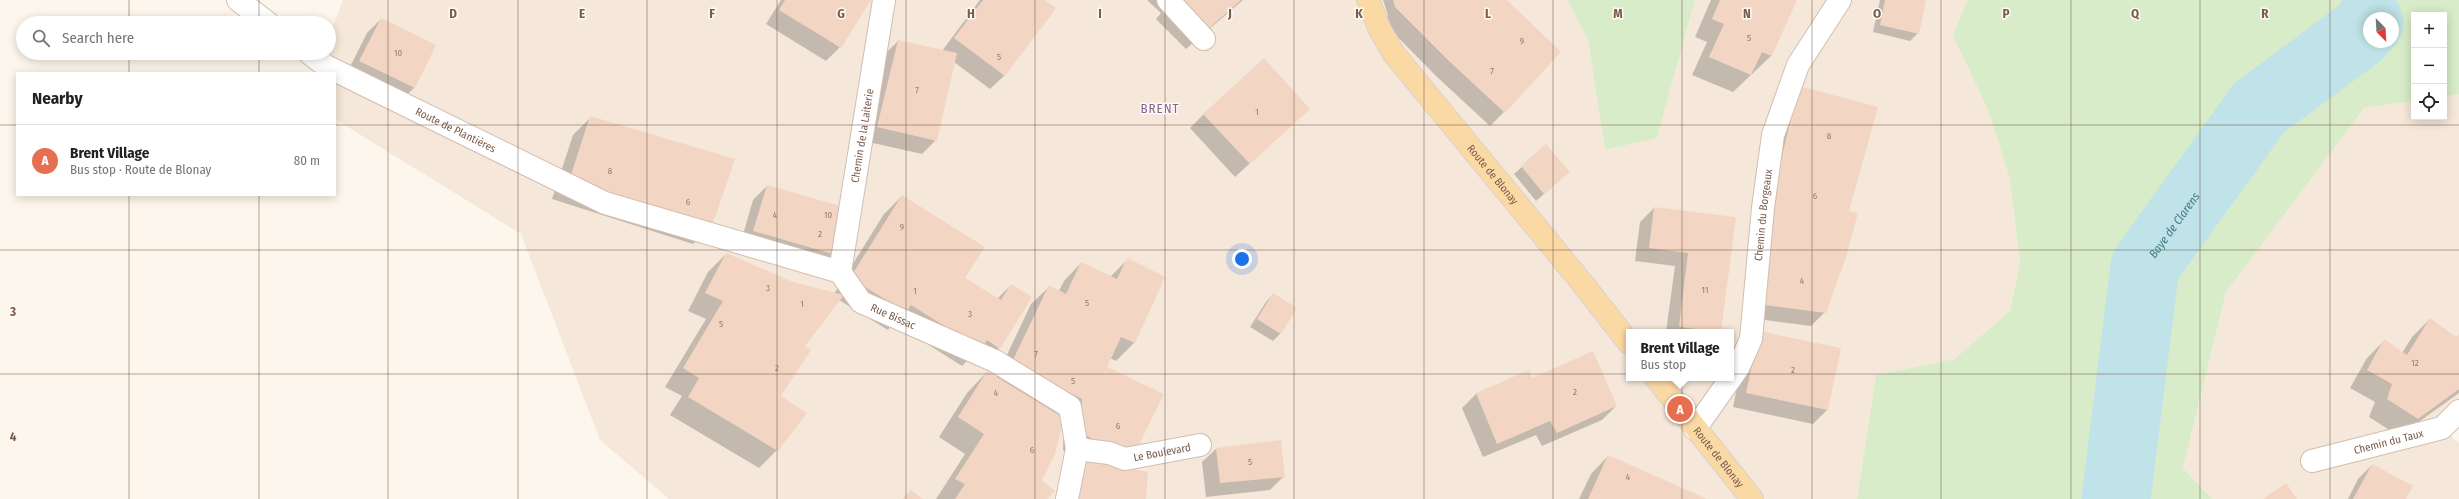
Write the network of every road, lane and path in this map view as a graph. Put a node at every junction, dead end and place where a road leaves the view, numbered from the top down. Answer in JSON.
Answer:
{"nodes":[{"id":1,"x":238,"y":0,"type":"edge"},
{"id":2,"x":884,"y":0,"type":"edge"},
{"id":3,"x":1168,"y":0,"type":"edge"},
{"id":4,"x":1368,"y":0,"type":"edge"},
{"id":5,"x":1840,"y":0,"type":"edge"},
{"id":6,"x":259,"y":16,"type":"edge"},
{"id":7,"x":1204,"y":39,"type":"dead end"},
{"id":8,"x":318,"y":60,"type":"edge"},
{"id":9,"x":840,"y":272,"type":"junction"},
{"id":10,"x":1626,"y":339,"type":"edge"},
{"id":11,"x":1734,"y":374,"type":"edge"},
{"id":12,"x":1658,"y":381,"type":"edge"},
{"id":13,"x":1729,"y":381,"type":"edge"},
{"id":14,"x":2459,"y":411,"type":"edge"},
{"id":15,"x":1695,"y":429,"type":"junction"},
{"id":16,"x":1200,"y":445,"type":"dead end"},
{"id":17,"x":1077,"y":449,"type":"junction"},
{"id":18,"x":2312,"y":461,"type":"dead end"},
{"id":19,"x":1067,"y":499,"type":"edge"},
{"id":20,"x":1751,"y":499,"type":"edge"}],
"edges":[{"from":1,"to":6,"type":"street"},
{"from":2,"to":9,"type":"street","name":"Chemin de la Laiterie"},
{"from":3,"to":7,"type":"street"},
{"from":4,"to":10,"type":"main road","name":"Route de Blonay"},
{"from":5,"to":11,"type":"street","name":"Chemin du Borgeaux"},
{"from":8,"to":9,"type":"street","name":"Route de Plantières"},
{"from":9,"to":17,"type":"street","name":"Rue Bissac"},
{"from":12,"to":15,"type":"main road","name":"Route de Blonay"},
{"from":13,"to":15,"type":"street","name":"Chemin du Borgeaux"},
{"from":14,"to":18,"type":"street","name":"Chemin du Taux"},
{"from":15,"to":20,"type":"main road","name":"Route de Blonay"},
{"from":16,"to":17,"type":"street","name":"Le Boulevard"},
{"from":17,"to":19,"type":"street","name":"Rue Bissac"}]}
